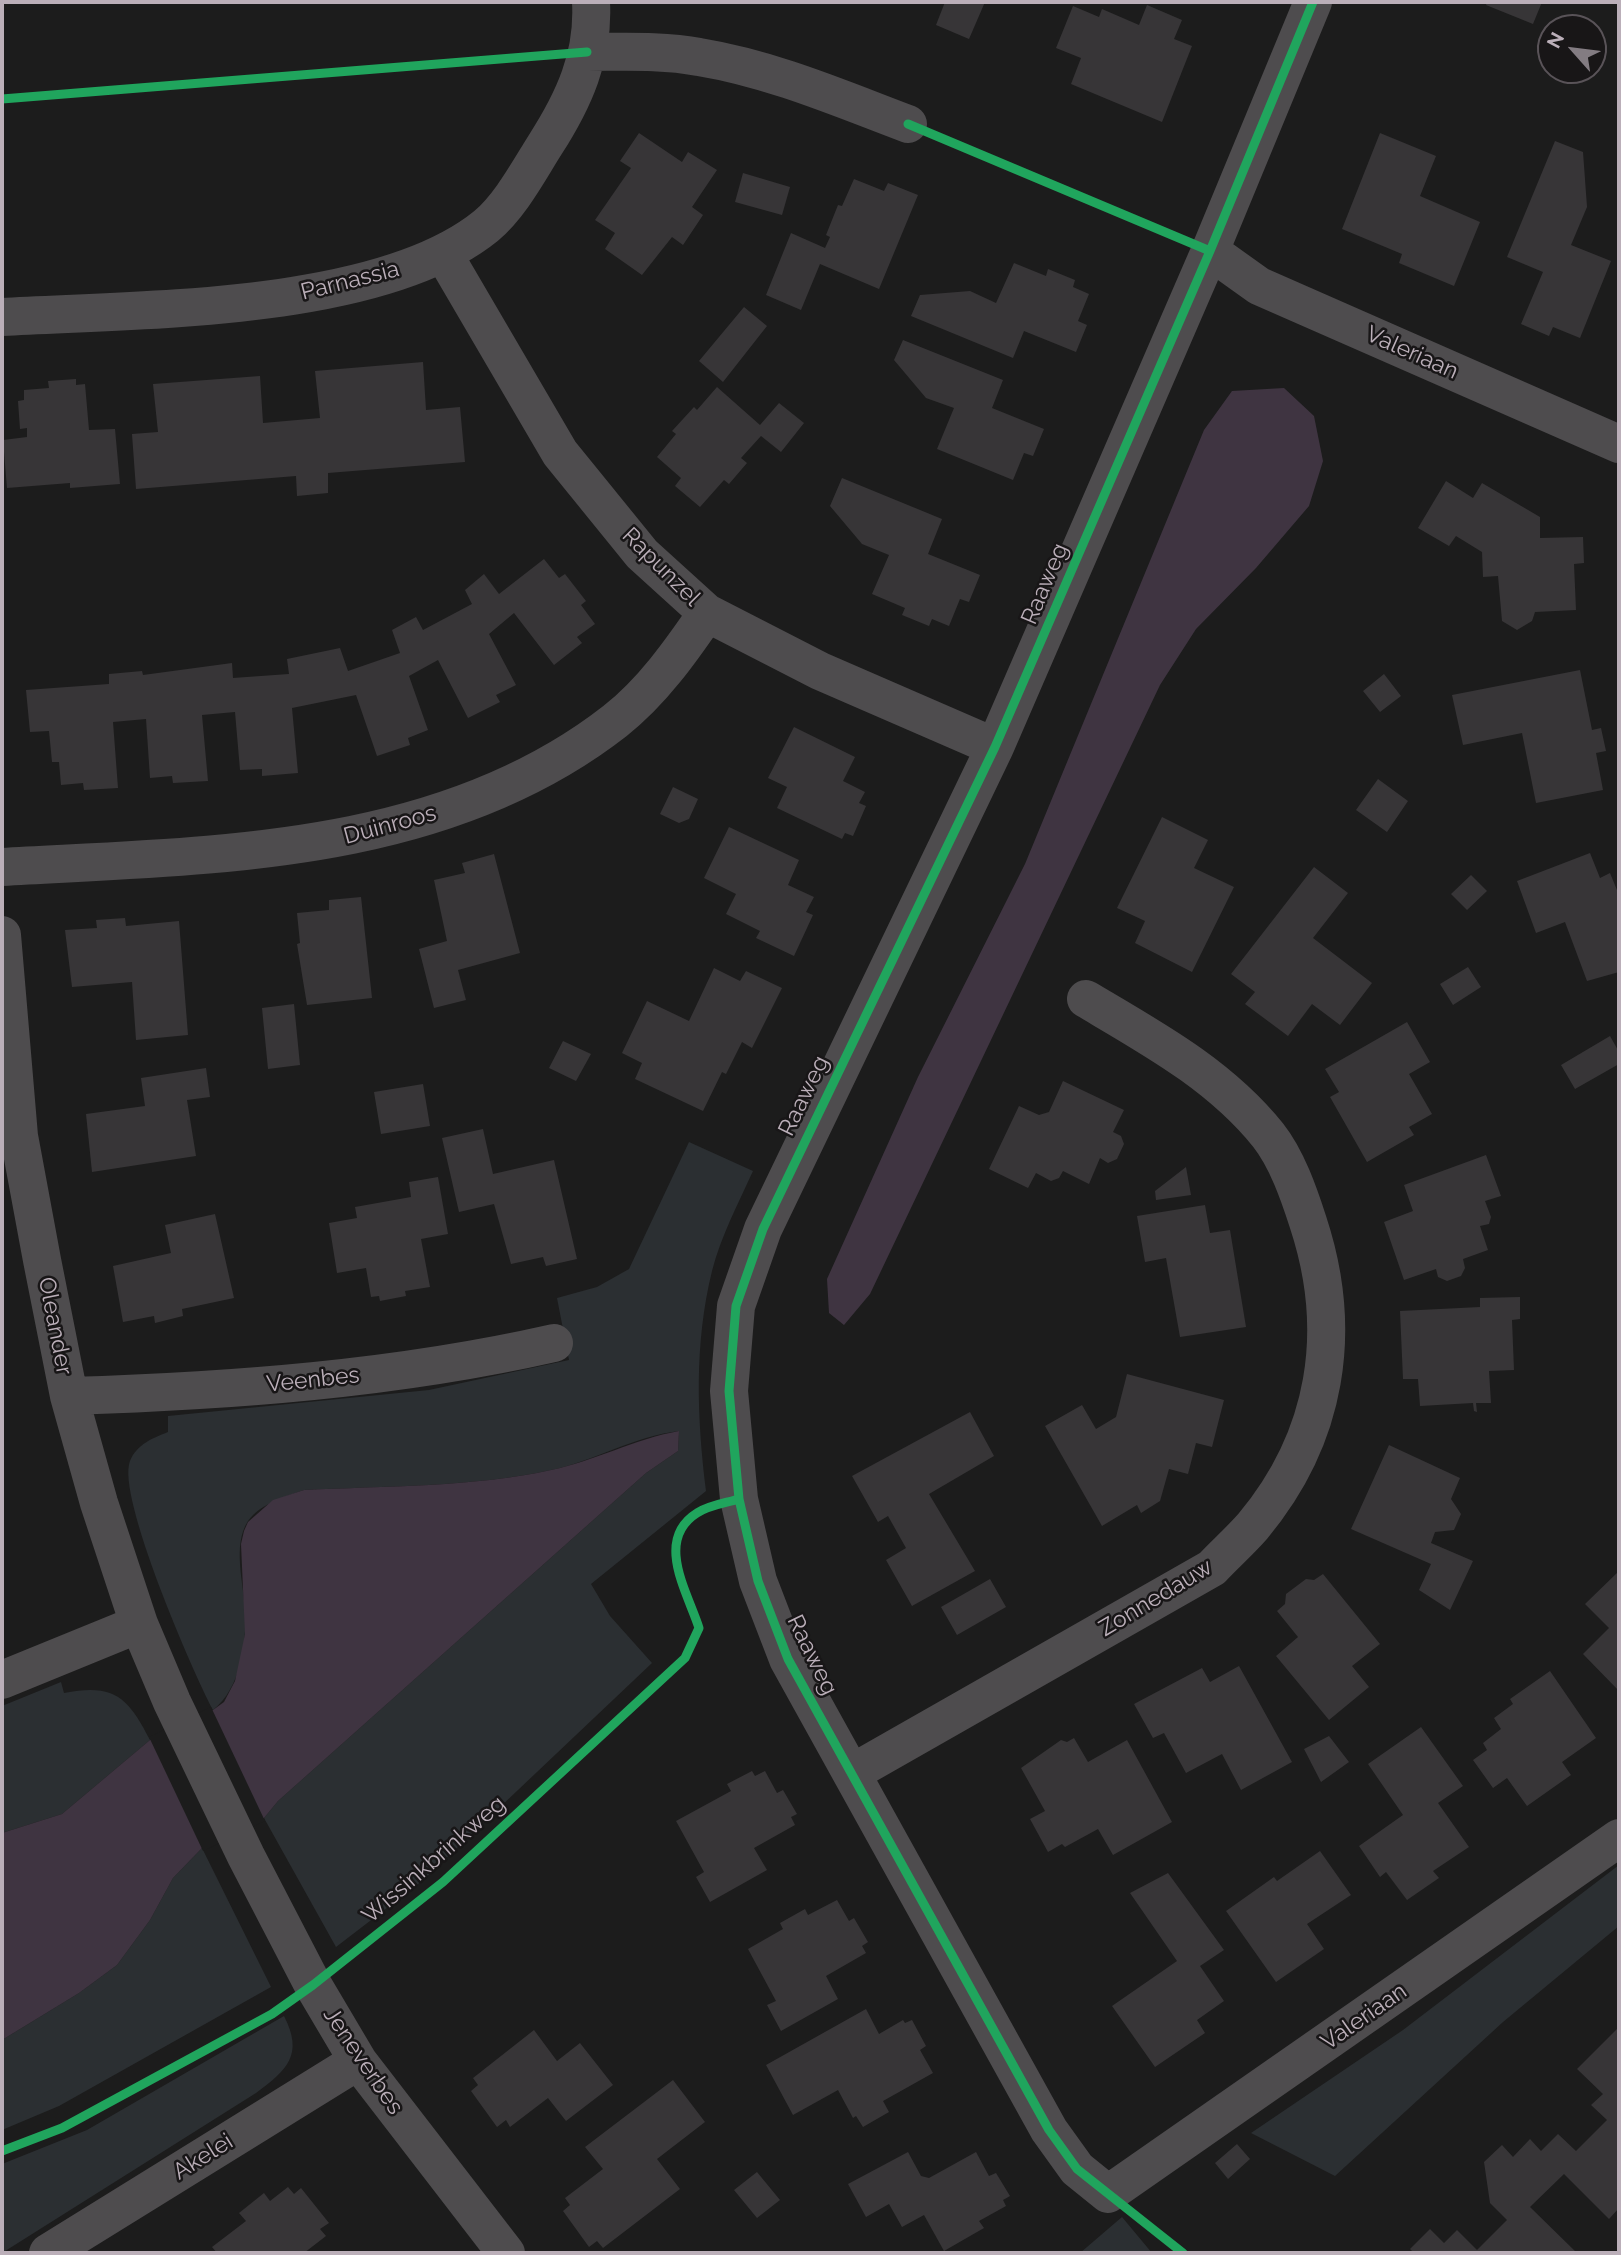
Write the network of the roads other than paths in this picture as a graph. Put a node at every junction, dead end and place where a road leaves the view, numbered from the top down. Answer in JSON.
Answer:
{"nodes":[{"id":1,"x":591,"y":2,"type":"edge"},
{"id":2,"x":1313,"y":2,"type":"edge"},
{"id":3,"x":587,"y":52,"type":"junction"},
{"id":4,"x":908,"y":124,"type":"dead end"},
{"id":5,"x":1210,"y":251,"type":"junction"},
{"id":6,"x":443,"y":253,"type":"junction"},
{"id":7,"x":2,"y":317,"type":"edge"},
{"id":8,"x":1619,"y":444,"type":"edge"},
{"id":9,"x":707,"y":613,"type":"junction"},
{"id":10,"x":995,"y":747,"type":"junction"},
{"id":11,"x":2,"y":867,"type":"edge"},
{"id":12,"x":2,"y":935,"type":"edge"},
{"id":13,"x":1086,"y":999,"type":"dead end"},
{"id":14,"x":7,"y":1062,"type":"edge"},
{"id":15,"x":554,"y":1343,"type":"dead end"},
{"id":16,"x":69,"y":1396,"type":"junction"},
{"id":17,"x":139,"y":1623,"type":"junction"},
{"id":18,"x":2,"y":1680,"type":"edge"},
{"id":19,"x":172,"y":1702,"type":"joint"},
{"id":20,"x":852,"y":1773,"type":"junction"},
{"id":21,"x":1619,"y":1838,"type":"edge"},
{"id":22,"x":358,"y":2061,"type":"junction"},
{"id":23,"x":1108,"y":2194,"type":"joint"},
{"id":24,"x":48,"y":2253,"type":"edge"},
{"id":25,"x":506,"y":2253,"type":"edge"}],
"edges":[{"from":1,"to":3,"type":"street","name":"Parnassia"},
{"from":2,"to":5,"type":"street","name":"Raaweg"},
{"from":3,"to":4,"type":"street"},
{"from":3,"to":6,"type":"street","name":"Parnassia"},
{"from":5,"to":8,"type":"street","name":"Valeriaan"},
{"from":5,"to":10,"type":"street","name":"Raaweg"},
{"from":6,"to":7,"type":"street","name":"Parnassia"},
{"from":6,"to":9,"type":"street","name":"Rapunzel"},
{"from":9,"to":10,"type":"street","name":"Rapunzel"},
{"from":9,"to":11,"type":"street","name":"Duinroos"},
{"from":10,"to":20,"type":"street","name":"Raaweg"},
{"from":12,"to":14,"type":"street","name":"Oleander"},
{"from":13,"to":20,"type":"street","name":"Zonnedauw"},
{"from":14,"to":16,"type":"street","name":"Oleander"},
{"from":15,"to":16,"type":"street","name":"Veenbes"},
{"from":16,"to":17,"type":"street","name":"Oleander"},
{"from":17,"to":18,"type":"street"},
{"from":17,"to":19,"type":"street","name":"Oleander"},
{"from":19,"to":22,"type":"street","name":"Jeneverbes"},
{"from":20,"to":23,"type":"street","name":"Raaweg"},
{"from":21,"to":23,"type":"street","name":"Valeriaan"},
{"from":22,"to":24,"type":"street","name":"Akelei"},
{"from":22,"to":25,"type":"street","name":"Jeneverbes"}]}
